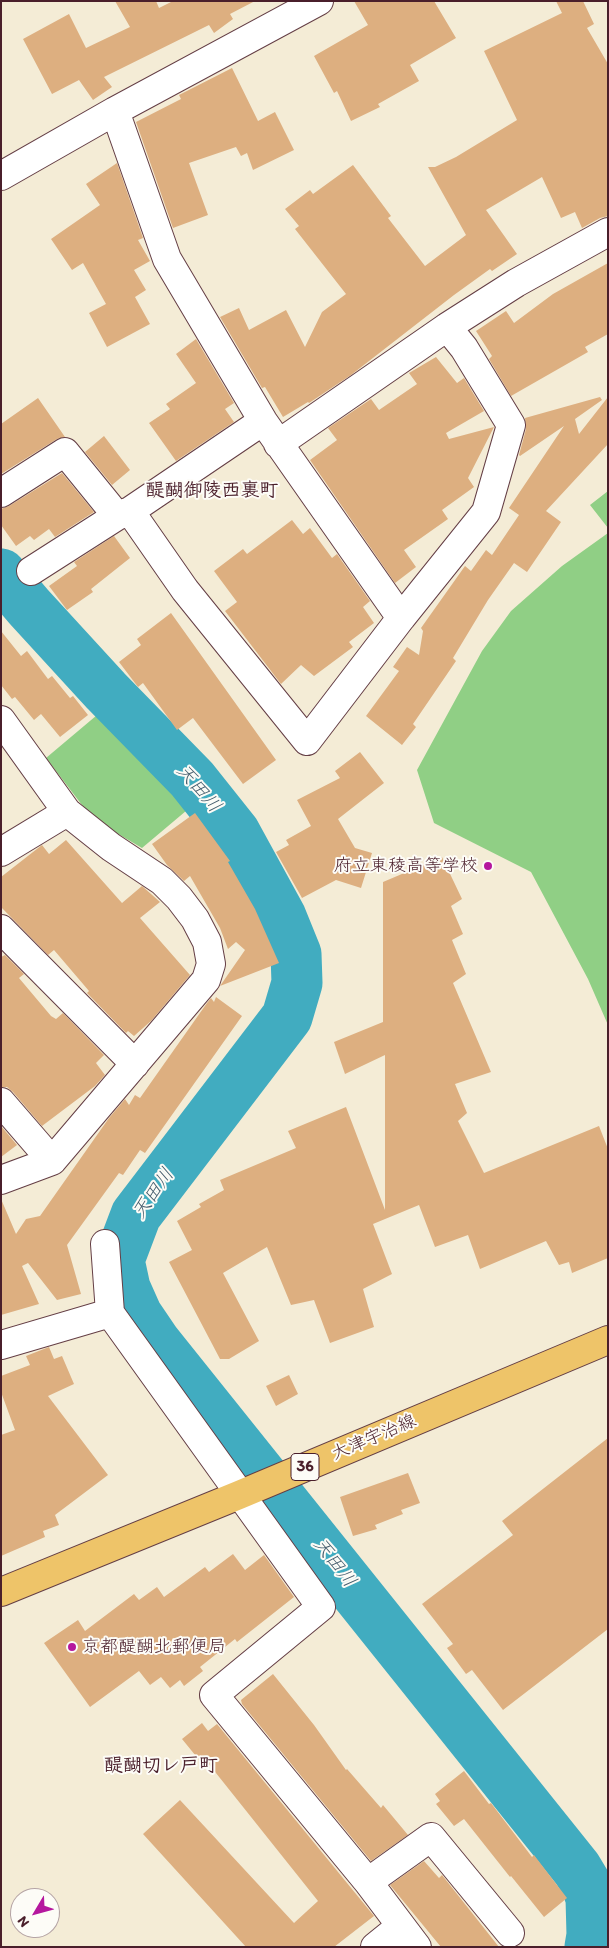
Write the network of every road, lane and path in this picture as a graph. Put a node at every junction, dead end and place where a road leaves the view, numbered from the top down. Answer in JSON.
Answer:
{"nodes":[{"id":1,"x":319,"y":1,"type":"edge"},
{"id":2,"x":115,"y":111,"type":"junction"},
{"id":3,"x":1,"y":176,"type":"edge"},
{"id":4,"x":608,"y":232,"type":"edge"},
{"id":5,"x":447,"y":326,"type":"junction"},
{"id":6,"x":263,"y":421,"type":"junction"},
{"id":7,"x":278,"y":444,"type":"junction"},
{"id":8,"x":1,"y":493,"type":"edge"},
{"id":9,"x":123,"y":513,"type":"junction"},
{"id":10,"x":31,"y":571,"type":"dead end"},
{"id":11,"x":401,"y":618,"type":"junction"},
{"id":12,"x":1,"y":720,"type":"edge"},
{"id":13,"x":67,"y":812,"type":"junction"},
{"id":14,"x":1,"y":852,"type":"edge"},
{"id":15,"x":1,"y":929,"type":"edge"},
{"id":16,"x":135,"y":1064,"type":"junction"},
{"id":17,"x":1,"y":1102,"type":"edge"},
{"id":18,"x":52,"y":1161,"type":"junction"},
{"id":19,"x":1,"y":1180,"type":"edge"},
{"id":20,"x":105,"y":1244,"type":"dead end"},
{"id":21,"x":110,"y":1314,"type":"junction"},
{"id":22,"x":608,"y":1340,"type":"edge"},
{"id":23,"x":1,"y":1345,"type":"edge"},
{"id":24,"x":239,"y":1495,"type":"junction"},
{"id":25,"x":1,"y":1592,"type":"edge"},
{"id":26,"x":368,"y":1882,"type":"junction"},
{"id":27,"x":401,"y":1926,"type":"junction"},
{"id":28,"x":510,"y":1933,"type":"dead end"},
{"id":29,"x":375,"y":1947,"type":"edge"},
{"id":30,"x":418,"y":1947,"type":"edge"}],
"edges":[{"from":1,"to":2,"type":"street"},
{"from":2,"to":3,"type":"street"},
{"from":2,"to":6,"type":"street"},
{"from":4,"to":5,"type":"street"},
{"from":5,"to":7,"type":"street"},
{"from":5,"to":11,"type":"street"},
{"from":6,"to":7,"type":"street"},
{"from":6,"to":9,"type":"street"},
{"from":7,"to":11,"type":"street"},
{"from":8,"to":9,"type":"street"},
{"from":9,"to":10,"type":"street"},
{"from":9,"to":11,"type":"street"},
{"from":12,"to":13,"type":"street"},
{"from":13,"to":14,"type":"street"},
{"from":13,"to":16,"type":"street"},
{"from":15,"to":16,"type":"street"},
{"from":16,"to":18,"type":"street"},
{"from":17,"to":18,"type":"street"},
{"from":18,"to":19,"type":"street"},
{"from":20,"to":21,"type":"street"},
{"from":21,"to":23,"type":"street"},
{"from":21,"to":24,"type":"street"},
{"from":22,"to":24,"type":"main road","name":"大津宇治線","number":"36"},
{"from":24,"to":25,"type":"main road","name":"大津宇治線","number":"36"},
{"from":24,"to":26,"type":"street"},
{"from":26,"to":27,"type":"street"},
{"from":26,"to":28,"type":"street"},
{"from":27,"to":29,"type":"street"},
{"from":27,"to":30,"type":"street"}]}
